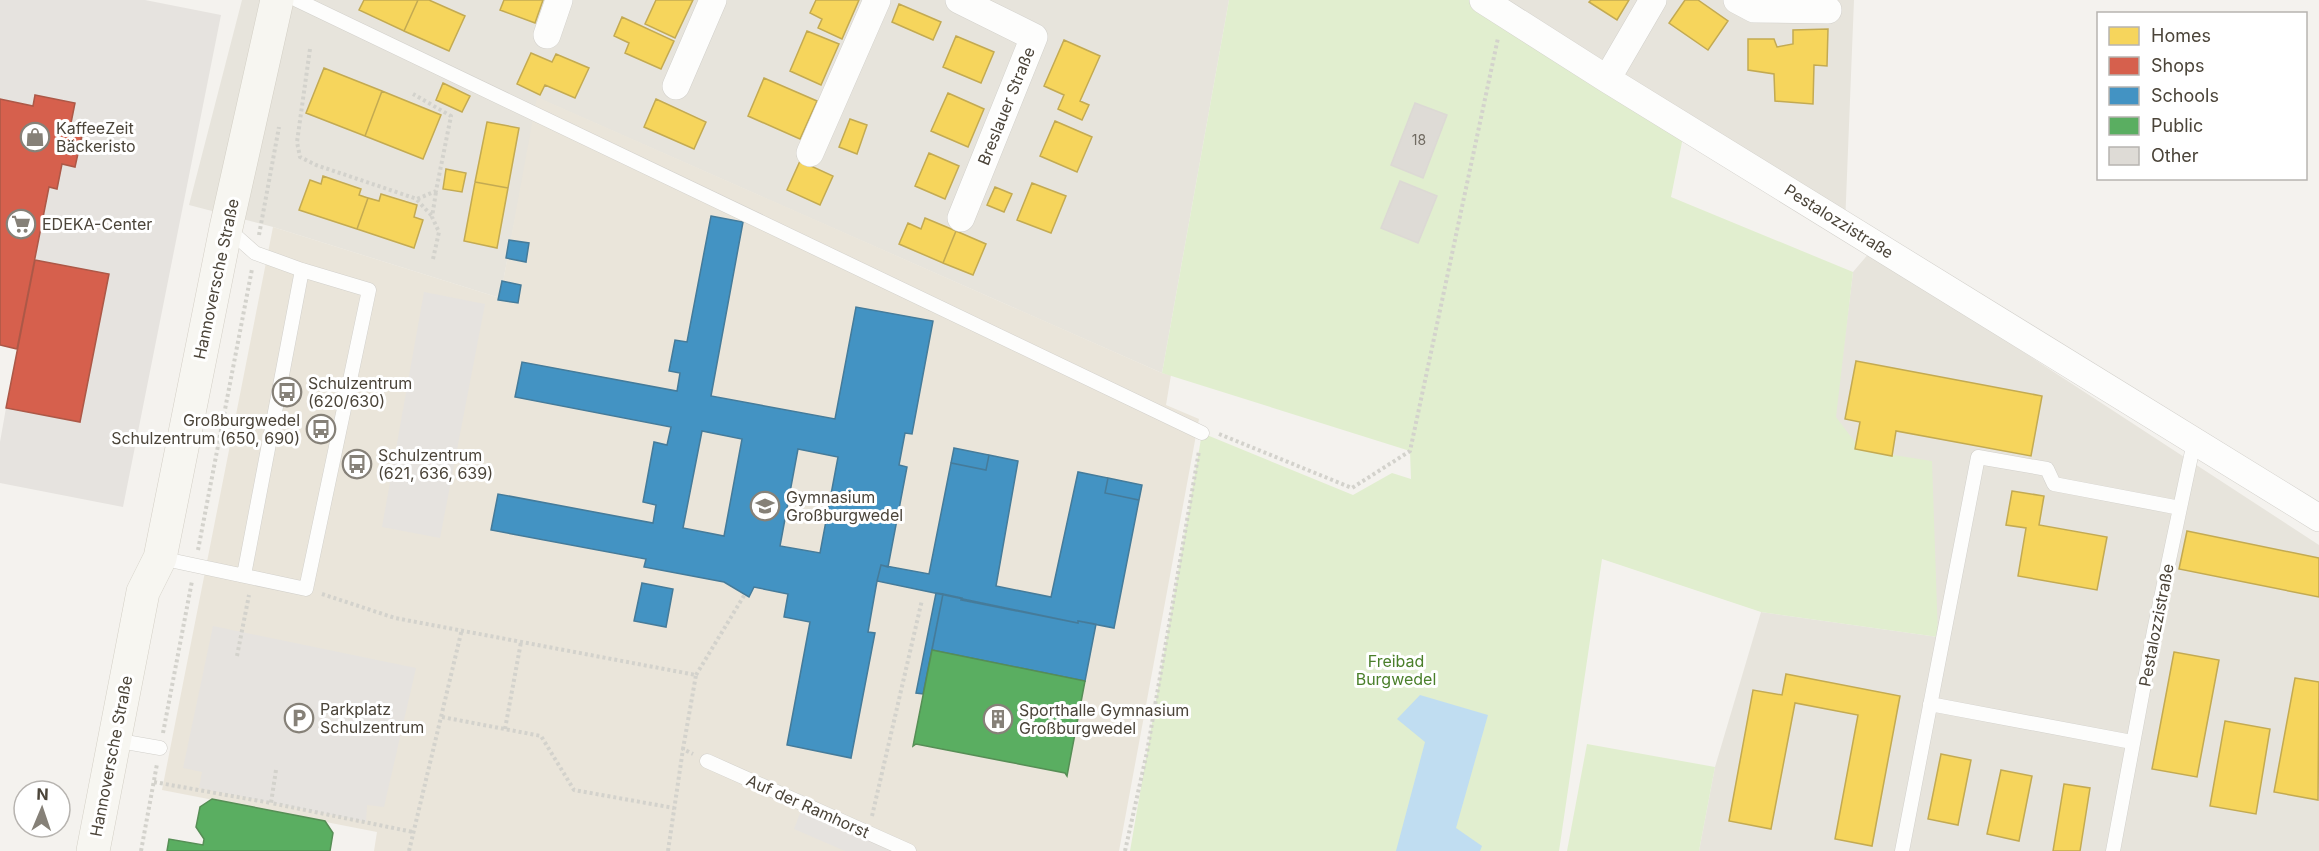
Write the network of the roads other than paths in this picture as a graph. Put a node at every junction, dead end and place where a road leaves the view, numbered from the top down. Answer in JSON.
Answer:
{"nodes":[{"id":1,"x":277,"y":0,"type":"edge"},
{"id":2,"x":297,"y":0,"type":"edge"},
{"id":3,"x":559,"y":0,"type":"edge"},
{"id":4,"x":713,"y":0,"type":"edge"},
{"id":5,"x":877,"y":0,"type":"edge"},
{"id":6,"x":960,"y":0,"type":"edge"},
{"id":7,"x":1653,"y":0,"type":"edge"},
{"id":8,"x":1737,"y":0,"type":"edge"},
{"id":9,"x":1493,"y":6,"type":"edge"},
{"id":10,"x":1828,"y":10,"type":"dead end"},
{"id":11,"x":547,"y":35,"type":"dead end"},
{"id":12,"x":1607,"y":79,"type":"junction"},
{"id":13,"x":676,"y":86,"type":"dead end"},
{"id":14,"x":810,"y":153,"type":"dead end"},
{"id":15,"x":961,"y":218,"type":"dead end"},
{"id":16,"x":226,"y":228,"type":"junction"},
{"id":17,"x":302,"y":270,"type":"junction"},
{"id":18,"x":1202,"y":433,"type":"road end"},
{"id":19,"x":2194,"y":442,"type":"junction"},
{"id":20,"x":2180,"y":508,"type":"junction"},
{"id":21,"x":2319,"y":518,"type":"edge"},
{"id":22,"x":160,"y":558,"type":"junction"},
{"id":23,"x":248,"y":576,"type":"junction"},
{"id":24,"x":1930,"y":704,"type":"junction"},
{"id":25,"x":2132,"y":742,"type":"junction"},
{"id":26,"x":136,"y":744,"type":"junction"},
{"id":27,"x":708,"y":761,"type":"road end"},
{"id":28,"x":93,"y":851,"type":"edge"},
{"id":29,"x":115,"y":851,"type":"edge"},
{"id":30,"x":909,"y":851,"type":"edge"},
{"id":31,"x":1902,"y":851,"type":"edge"},
{"id":32,"x":2113,"y":851,"type":"edge"}],
"edges":[{"from":1,"to":16,"type":"main road","name":"Hannoversche Straße"},
{"from":2,"to":18,"type":"lane"},
{"from":3,"to":11,"type":"street"},
{"from":4,"to":13,"type":"street"},
{"from":5,"to":14,"type":"street"},
{"from":6,"to":15,"type":"street","name":"Breslauer Straße"},
{"from":7,"to":12,"type":"street"},
{"from":8,"to":10,"type":"street"},
{"from":9,"to":12,"type":"street","name":"Pestalozzistraße"},
{"from":12,"to":19,"type":"street","name":"Pestalozzistraße"},
{"from":16,"to":17,"type":"lane"},
{"from":16,"to":22,"type":"main road","name":"Hannoversche Straße"},
{"from":17,"to":23,"type":"lane"},
{"from":17,"to":23,"type":"lane"},
{"from":19,"to":20,"type":"lane","name":"Pestalozzistraße"},
{"from":19,"to":21,"type":"street","name":"Pestalozzistraße"},
{"from":20,"to":24,"type":"lane"},
{"from":20,"to":25,"type":"lane","name":"Pestalozzistraße"},
{"from":22,"to":23,"type":"lane"},
{"from":22,"to":26,"type":"main road","name":"Hannoversche Straße"},
{"from":24,"to":25,"type":"lane"},
{"from":24,"to":31,"type":"lane"},
{"from":25,"to":32,"type":"lane","name":"Pestalozzistraße"},
{"from":26,"to":28,"type":"main road","name":"Hannoversche Straße"},
{"from":26,"to":29,"type":"main road","name":"Hannoversche Straße"},
{"from":27,"to":30,"type":"lane","name":"Auf der Ramhorst"}]}
